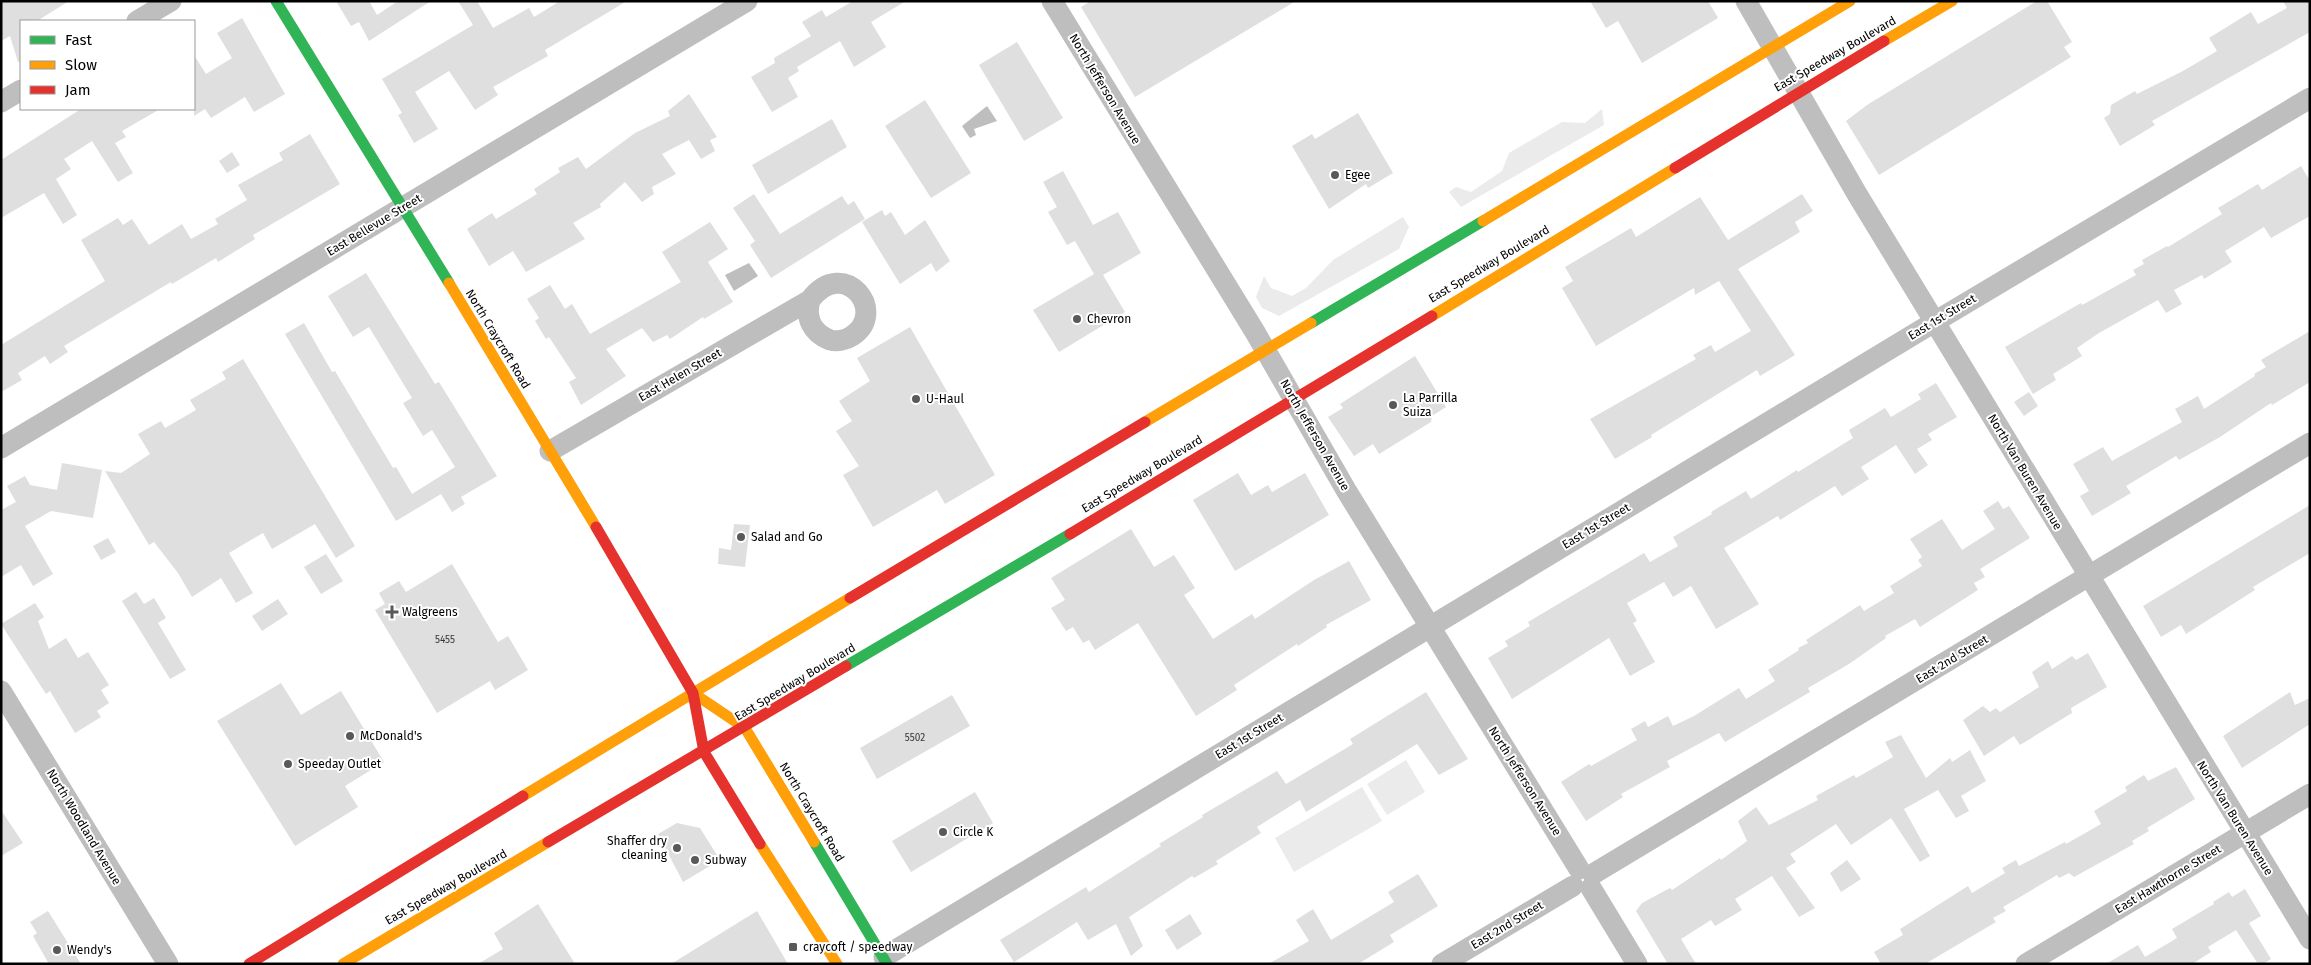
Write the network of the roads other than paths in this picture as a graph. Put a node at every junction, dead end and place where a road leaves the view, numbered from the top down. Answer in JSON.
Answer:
{"nodes":[{"id":1,"x":171,"y":1,"type":"edge"},
{"id":2,"x":276,"y":1,"type":"edge"},
{"id":3,"x":747,"y":1,"type":"edge"},
{"id":4,"x":1052,"y":1,"type":"edge"},
{"id":5,"x":1746,"y":1,"type":"edge"},
{"id":6,"x":1850,"y":1,"type":"edge"},
{"id":7,"x":1952,"y":1,"type":"edge"},
{"id":8,"x":139,"y":20,"type":"edge"},
{"id":9,"x":1774,"y":47,"type":"junction"},
{"id":10,"x":20,"y":91,"type":"edge"},
{"id":11,"x":1796,"y":92,"type":"junction"},
{"id":12,"x":2310,"y":98,"type":"edge"},
{"id":13,"x":1,"y":102,"type":"edge"},
{"id":14,"x":403,"y":208,"type":"junction"},
{"id":15,"x":810,"y":300,"type":"dead end"},
{"id":16,"x":1936,"y":320,"type":"junction"},
{"id":17,"x":1266,"y":351,"type":"junction"},
{"id":18,"x":1295,"y":399,"type":"junction"},
{"id":19,"x":2310,"y":443,"type":"edge"},
{"id":20,"x":1,"y":448,"type":"edge"},
{"id":21,"x":550,"y":451,"type":"junction"},
{"id":22,"x":2088,"y":577,"type":"junction"},
{"id":23,"x":1430,"y":627,"type":"junction"},
{"id":24,"x":1,"y":690,"type":"edge"},
{"id":25,"x":693,"y":693,"type":"junction"},
{"id":26,"x":744,"y":728,"type":"junction"},
{"id":27,"x":704,"y":752,"type":"junction"},
{"id":28,"x":2310,"y":794,"type":"edge"},
{"id":29,"x":2244,"y":834,"type":"junction"},
{"id":30,"x":1584,"y":879,"type":"junction"},
{"id":31,"x":2310,"y":939,"type":"edge"},
{"id":32,"x":886,"y":960,"type":"edge"},
{"id":33,"x":168,"y":964,"type":"edge"},
{"id":34,"x":249,"y":964,"type":"edge"},
{"id":35,"x":343,"y":964,"type":"edge"},
{"id":36,"x":837,"y":964,"type":"edge"},
{"id":37,"x":1442,"y":964,"type":"edge"},
{"id":38,"x":1637,"y":964,"type":"edge"},
{"id":39,"x":2026,"y":964,"type":"edge"}],
"edges":[{"from":1,"to":8,"type":"street"},
{"from":2,"to":14,"type":"main road","name":"North Craycroft Road"},
{"from":3,"to":14,"type":"street","name":"East Bellevue Street"},
{"from":4,"to":17,"type":"street","name":"North Jefferson Avenue"},
{"from":5,"to":9,"type":"street","name":"North Van Buren Avenue"},
{"from":6,"to":9,"type":"main road"},
{"from":7,"to":11,"type":"main road","name":"East Speedway Boulevard"},
{"from":9,"to":11,"type":"street","name":"North Van Buren Avenue"},
{"from":9,"to":17,"type":"main road"},
{"from":10,"to":13,"type":"street"},
{"from":11,"to":16,"type":"street","name":"North Van Buren Avenue"},
{"from":11,"to":18,"type":"main road","name":"East Speedway Boulevard"},
{"from":12,"to":16,"type":"street","name":"East 1st Street"},
{"from":14,"to":20,"type":"street","name":"East Bellevue Street"},
{"from":14,"to":21,"type":"main road","name":"North Craycroft Road"},
{"from":15,"to":21,"type":"street","name":"East Helen Street"},
{"from":16,"to":22,"type":"street","name":"North Van Buren Avenue"},
{"from":16,"to":23,"type":"street","name":"East 1st Street"},
{"from":17,"to":18,"type":"street","name":"North Jefferson Avenue"},
{"from":17,"to":25,"type":"main road"},
{"from":18,"to":23,"type":"street","name":"North Jefferson Avenue"},
{"from":18,"to":26,"type":"main road","name":"East Speedway Boulevard"},
{"from":19,"to":22,"type":"street","name":"East 2nd Street"},
{"from":21,"to":25,"type":"main road","name":"North Craycroft Road"},
{"from":22,"to":29,"type":"street","name":"North Van Buren Avenue"},
{"from":22,"to":30,"type":"street","name":"East 2nd Street"},
{"from":23,"to":30,"type":"street","name":"North Jefferson Avenue"},
{"from":23,"to":32,"type":"street","name":"East 1st Street"},
{"from":24,"to":33,"type":"street","name":"North Woodland Avenue"},
{"from":25,"to":26,"type":"main road","name":"North Craycroft Road"},
{"from":25,"to":27,"type":"main road","name":"North Craycroft Road"},
{"from":25,"to":34,"type":"main road"},
{"from":26,"to":27,"type":"main road","name":"East Speedway Boulevard"},
{"from":26,"to":32,"type":"main road","name":"North Craycroft Road"},
{"from":27,"to":35,"type":"main road","name":"East Speedway Boulevard"},
{"from":27,"to":36,"type":"main road","name":"North Craycroft Road"},
{"from":28,"to":29,"type":"street","name":"East Hawthorne Street"},
{"from":29,"to":31,"type":"street","name":"North Van Buren Avenue"},
{"from":29,"to":39,"type":"street","name":"East Hawthorne Street"},
{"from":30,"to":37,"type":"street","name":"East 2nd Street"},
{"from":30,"to":38,"type":"street","name":"North Jefferson Avenue"}]}
